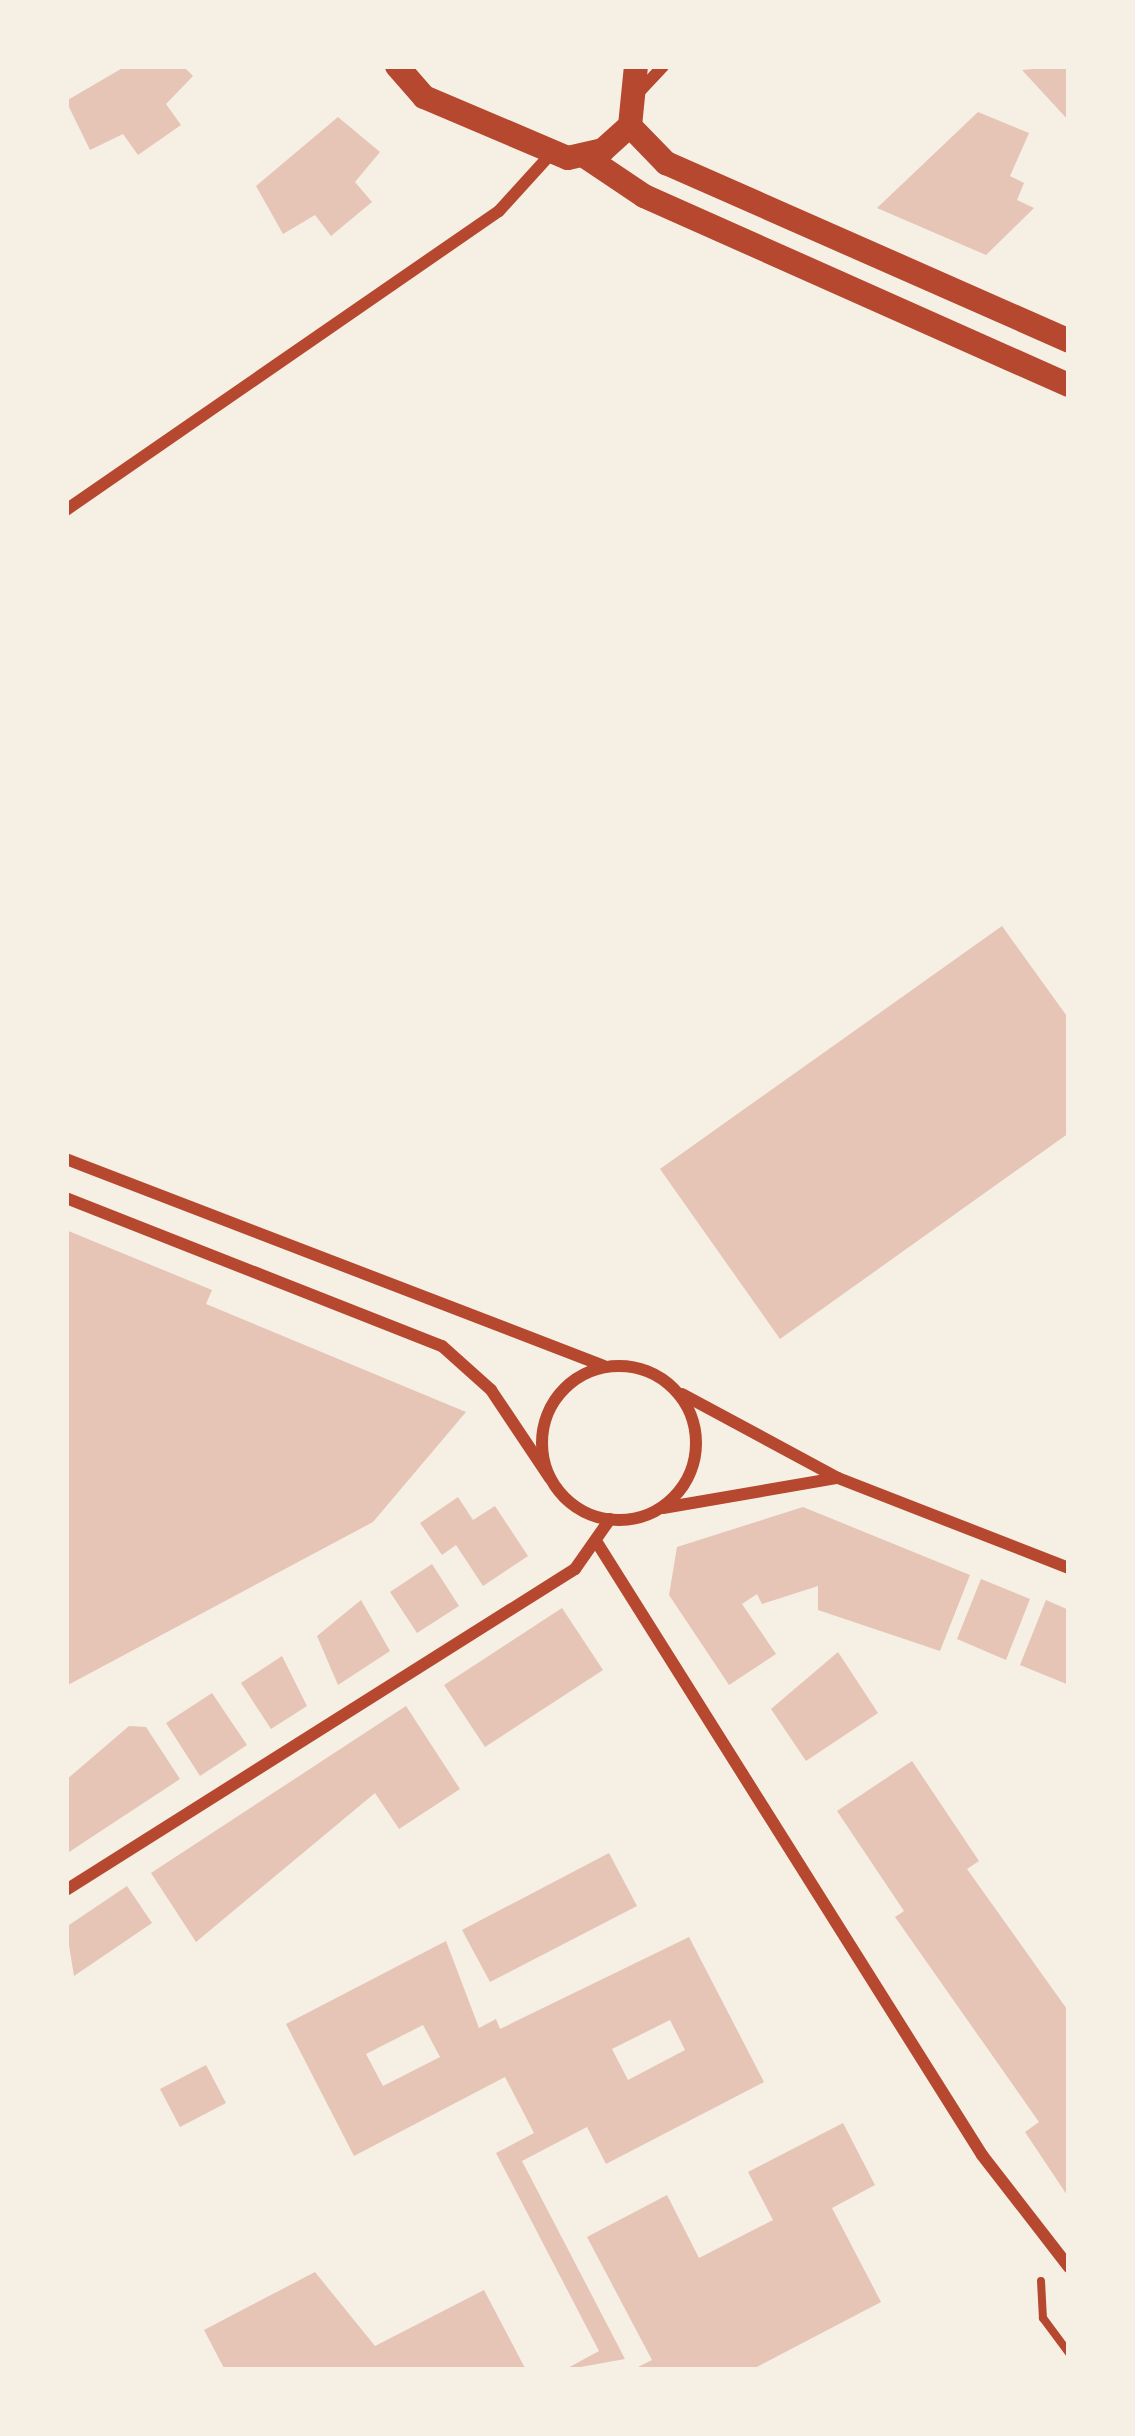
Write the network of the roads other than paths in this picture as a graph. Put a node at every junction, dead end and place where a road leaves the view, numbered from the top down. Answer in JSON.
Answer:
{"nodes":[{"id":1,"x":663,"y":66,"type":"edge"},
{"id":2,"x":392,"y":68,"type":"edge"},
{"id":3,"x":638,"y":79,"type":"edge"},
{"id":4,"x":629,"y":126,"type":"junction"},
{"id":5,"x":550,"y":155,"type":"junction"},
{"id":6,"x":586,"y":157,"type":"junction"},
{"id":7,"x":1069,"y":341,"type":"edge"},
{"id":8,"x":1069,"y":385,"type":"edge"},
{"id":9,"x":66,"y":510,"type":"edge"},
{"id":10,"x":66,"y":1159,"type":"edge"},
{"id":11,"x":66,"y":1198,"type":"edge"},
{"id":12,"x":604,"y":1366,"type":"junction"},
{"id":13,"x":676,"y":1390,"type":"junction"},
{"id":14,"x":550,"y":1478,"type":"junction"},
{"id":15,"x":838,"y":1478,"type":"junction"},
{"id":16,"x":662,"y":1508,"type":"junction"},
{"id":17,"x":610,"y":1520,"type":"junction"},
{"id":18,"x":596,"y":1541,"type":"junction"},
{"id":19,"x":1069,"y":1568,"type":"edge"},
{"id":20,"x":66,"y":1890,"type":"edge"},
{"id":21,"x":1069,"y":2267,"type":"edge"}],
"edges":[{"from":1,"to":3,"type":"street"},
{"from":2,"to":5,"type":"main road"},
{"from":3,"to":4,"type":"main road"},
{"from":4,"to":6,"type":"main road"},
{"from":4,"to":7,"type":"main road"},
{"from":5,"to":6,"type":"main road"},
{"from":5,"to":9,"type":"street"},
{"from":6,"to":8,"type":"main road"},
{"from":10,"to":12,"type":"street"},
{"from":11,"to":14,"type":"street"},
{"from":12,"to":13,"type":"street"},
{"from":12,"to":14,"type":"street"},
{"from":13,"to":15,"type":"street"},
{"from":13,"to":16,"type":"street"},
{"from":14,"to":17,"type":"street"},
{"from":15,"to":16,"type":"street"},
{"from":15,"to":19,"type":"street"},
{"from":16,"to":17,"type":"street"},
{"from":17,"to":18,"type":"street"},
{"from":18,"to":20,"type":"street"},
{"from":18,"to":21,"type":"street"}]}
